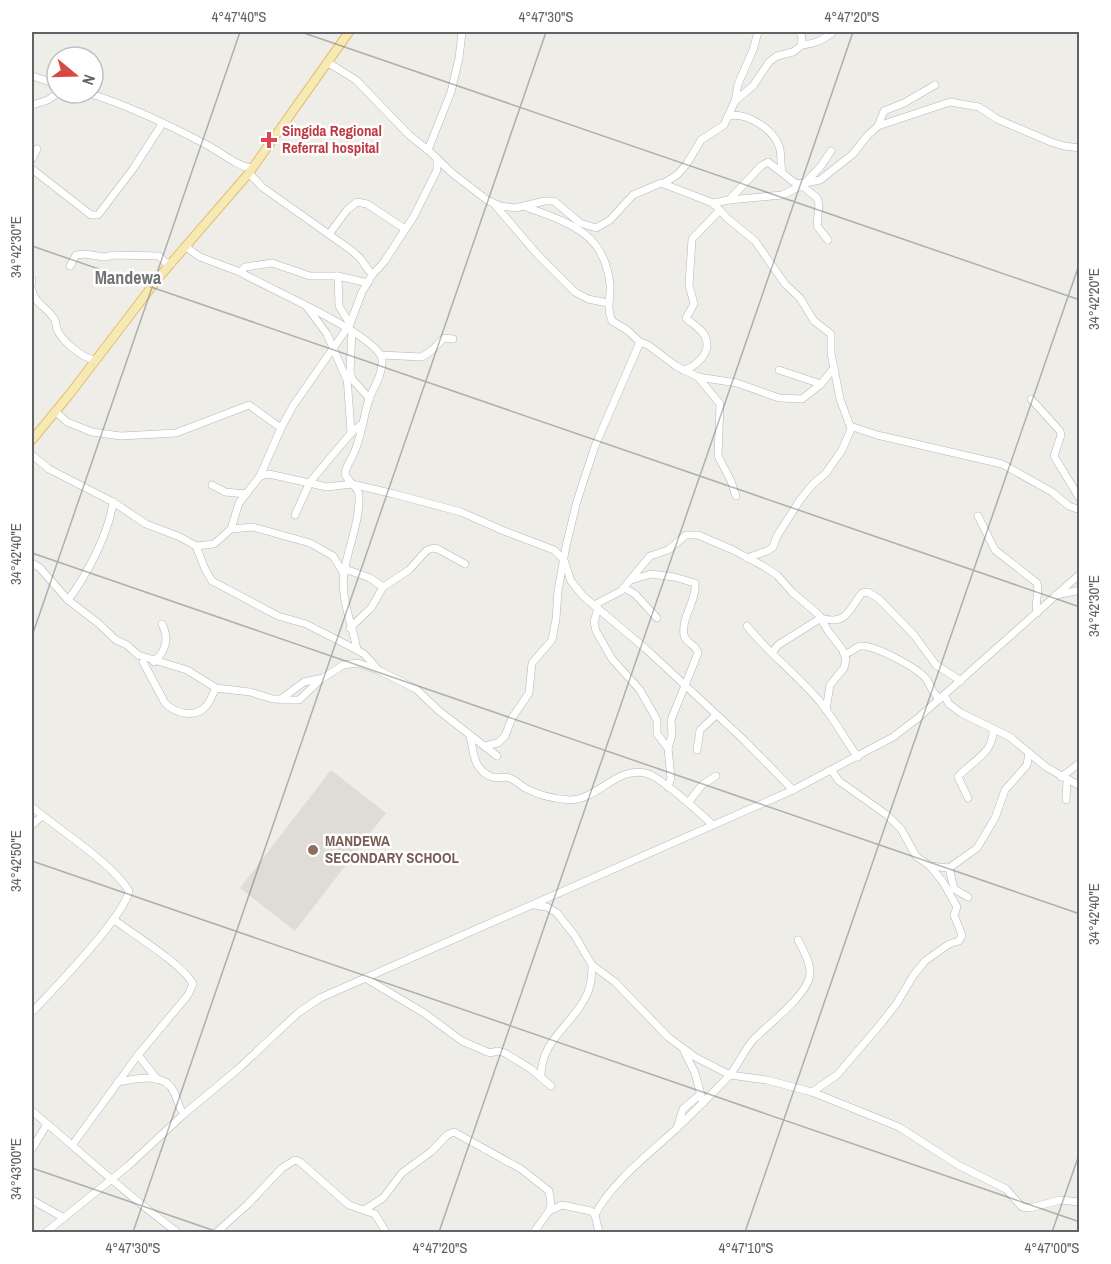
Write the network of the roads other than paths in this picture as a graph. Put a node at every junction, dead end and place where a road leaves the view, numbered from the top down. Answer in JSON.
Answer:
{"nodes":[{"id":1,"x":349,"y":32,"type":"edge"},
{"id":2,"x":462,"y":32,"type":"edge"},
{"id":3,"x":758,"y":32,"type":"edge"},
{"id":4,"x":800,"y":32,"type":"edge"},
{"id":5,"x":832,"y":32,"type":"edge"},
{"id":6,"x":801,"y":45,"type":"junction"},
{"id":7,"x":327,"y":62,"type":"junction"},
{"id":8,"x":935,"y":85,"type":"dead end"},
{"id":9,"x":105,"y":100,"type":"edge"},
{"id":10,"x":735,"y":101,"type":"junction"},
{"id":11,"x":728,"y":116,"type":"junction"},
{"id":12,"x":162,"y":124,"type":"junction"},
{"id":13,"x":878,"y":126,"type":"junction"},
{"id":14,"x":1080,"y":148,"type":"edge"},
{"id":15,"x":37,"y":149,"type":"dead end"},
{"id":16,"x":428,"y":150,"type":"junction"},
{"id":17,"x":831,"y":151,"type":"dead end"},
{"id":18,"x":32,"y":159,"type":"edge"},
{"id":19,"x":437,"y":159,"type":"junction"},
{"id":20,"x":446,"y":166,"type":"junction"},
{"id":21,"x":32,"y":169,"type":"edge"},
{"id":22,"x":251,"y":170,"type":"junction"},
{"id":23,"x":435,"y":173,"type":"junction"},
{"id":24,"x":783,"y":173,"type":"junction"},
{"id":25,"x":664,"y":183,"type":"junction"},
{"id":26,"x":802,"y":184,"type":"junction"},
{"id":27,"x":729,"y":200,"type":"junction"},
{"id":28,"x":713,"y":203,"type":"junction"},
{"id":29,"x":494,"y":204,"type":"junction"},
{"id":30,"x":526,"y":207,"type":"junction"},
{"id":31,"x":720,"y":210,"type":"junction"},
{"id":32,"x":405,"y":229,"type":"junction"},
{"id":33,"x":330,"y":233,"type":"junction"},
{"id":34,"x":828,"y":240,"type":"dead end"},
{"id":35,"x":186,"y":247,"type":"junction"},
{"id":36,"x":172,"y":262,"type":"junction"},
{"id":37,"x":70,"y":266,"type":"dead end"},
{"id":38,"x":240,"y":272,"type":"junction"},
{"id":39,"x":372,"y":275,"type":"junction"},
{"id":40,"x":338,"y":276,"type":"junction"},
{"id":41,"x":368,"y":283,"type":"junction"},
{"id":42,"x":32,"y":290,"type":"edge"},
{"id":43,"x":608,"y":303,"type":"junction"},
{"id":44,"x":306,"y":305,"type":"junction"},
{"id":45,"x":350,"y":328,"type":"junction"},
{"id":46,"x":453,"y":339,"type":"dead end"},
{"id":47,"x":640,"y":342,"type":"junction"},
{"id":48,"x":333,"y":348,"type":"junction"},
{"id":49,"x":381,"y":355,"type":"junction"},
{"id":50,"x":94,"y":360,"type":"junction"},
{"id":51,"x":350,"y":364,"type":"junction"},
{"id":52,"x":834,"y":368,"type":"junction"},
{"id":53,"x":682,"y":370,"type":"junction"},
{"id":54,"x":779,"y":370,"type":"dead end"},
{"id":55,"x":698,"y":377,"type":"junction"},
{"id":56,"x":346,"y":378,"type":"junction"},
{"id":57,"x":821,"y":384,"type":"junction"},
{"id":58,"x":370,"y":399,"type":"junction"},
{"id":59,"x":1031,"y":399,"type":"dead end"},
{"id":60,"x":55,"y":411,"type":"junction"},
{"id":61,"x":362,"y":424,"type":"junction"},
{"id":62,"x":852,"y":427,"type":"junction"},
{"id":63,"x":281,"y":428,"type":"junction"},
{"id":64,"x":351,"y":433,"type":"junction"},
{"id":65,"x":33,"y":435,"type":"edge"},
{"id":66,"x":32,"y":455,"type":"edge"},
{"id":67,"x":260,"y":476,"type":"junction"},
{"id":68,"x":310,"y":482,"type":"junction"},
{"id":69,"x":352,"y":484,"type":"junction"},
{"id":70,"x":212,"y":485,"type":"dead end"},
{"id":71,"x":246,"y":494,"type":"junction"},
{"id":72,"x":736,"y":496,"type":"dead end"},
{"id":73,"x":1080,"y":499,"type":"edge"},
{"id":74,"x":113,"y":502,"type":"junction"},
{"id":75,"x":1080,"y":510,"type":"edge"},
{"id":76,"x":295,"y":515,"type":"dead end"},
{"id":77,"x":978,"y":516,"type":"dead end"},
{"id":78,"x":231,"y":529,"type":"junction"},
{"id":79,"x":196,"y":546,"type":"junction"},
{"id":80,"x":747,"y":558,"type":"junction"},
{"id":81,"x":564,"y":560,"type":"junction"},
{"id":82,"x":32,"y":563,"type":"edge"},
{"id":83,"x":465,"y":564,"type":"dead end"},
{"id":84,"x":344,"y":572,"type":"junction"},
{"id":85,"x":1080,"y":574,"type":"edge"},
{"id":86,"x":631,"y":580,"type":"junction"},
{"id":87,"x":383,"y":587,"type":"junction"},
{"id":88,"x":624,"y":588,"type":"junction"},
{"id":89,"x":1080,"y":590,"type":"edge"},
{"id":90,"x":1056,"y":595,"type":"junction"},
{"id":91,"x":68,"y":600,"type":"junction"},
{"id":92,"x":596,"y":607,"type":"junction"},
{"id":93,"x":1037,"y":613,"type":"junction"},
{"id":94,"x":657,"y":618,"type":"dead end"},
{"id":95,"x":821,"y":618,"type":"junction"},
{"id":96,"x":162,"y":624,"type":"dead end"},
{"id":97,"x":747,"y":626,"type":"dead end"},
{"id":98,"x":350,"y":628,"type":"junction"},
{"id":99,"x":357,"y":650,"type":"junction"},
{"id":100,"x":772,"y":653,"type":"junction"},
{"id":101,"x":845,"y":654,"type":"junction"},
{"id":102,"x":143,"y":662,"type":"dead end"},
{"id":103,"x":154,"y":662,"type":"junction"},
{"id":104,"x":378,"y":670,"type":"junction"},
{"id":105,"x":323,"y":678,"type":"junction"},
{"id":106,"x":961,"y":681,"type":"junction"},
{"id":107,"x":685,"y":687,"type":"junction"},
{"id":108,"x":216,"y":688,"type":"junction"},
{"id":109,"x":942,"y":697,"type":"junction"},
{"id":110,"x":277,"y":699,"type":"junction"},
{"id":111,"x":826,"y":710,"type":"junction"},
{"id":112,"x":716,"y":714,"type":"junction"},
{"id":113,"x":993,"y":729,"type":"junction"},
{"id":114,"x":470,"y":736,"type":"junction"},
{"id":115,"x":484,"y":746,"type":"junction"},
{"id":116,"x":668,"y":748,"type":"junction"},
{"id":117,"x":697,"y":750,"type":"dead end"},
{"id":118,"x":1029,"y":753,"type":"junction"},
{"id":119,"x":497,"y":756,"type":"dead end"},
{"id":120,"x":858,"y":757,"type":"junction"},
{"id":121,"x":1080,"y":764,"type":"edge"},
{"id":122,"x":832,"y":771,"type":"junction"},
{"id":123,"x":716,"y":776,"type":"dead end"},
{"id":124,"x":1064,"y":778,"type":"junction"},
{"id":125,"x":1080,"y":786,"type":"edge"},
{"id":126,"x":668,"y":787,"type":"junction"},
{"id":127,"x":793,"y":790,"type":"junction"},
{"id":128,"x":968,"y":798,"type":"dead end"},
{"id":129,"x":1066,"y":800,"type":"dead end"},
{"id":130,"x":688,"y":803,"type":"junction"},
{"id":131,"x":32,"y":807,"type":"edge"},
{"id":132,"x":42,"y":816,"type":"junction"},
{"id":133,"x":32,"y":825,"type":"edge"},
{"id":134,"x":713,"y":825,"type":"junction"},
{"id":135,"x":930,"y":866,"type":"junction"},
{"id":136,"x":949,"y":868,"type":"junction"},
{"id":137,"x":968,"y":897,"type":"dead end"},
{"id":138,"x":531,"y":905,"type":"junction"},
{"id":139,"x":113,"y":919,"type":"junction"},
{"id":140,"x":798,"y":940,"type":"dead end"},
{"id":141,"x":592,"y":965,"type":"junction"},
{"id":142,"x":364,"y":978,"type":"junction"},
{"id":143,"x":32,"y":1012,"type":"edge"},
{"id":144,"x":683,"y":1049,"type":"junction"},
{"id":145,"x":138,"y":1055,"type":"junction"},
{"id":146,"x":730,"y":1075,"type":"junction"},
{"id":147,"x":541,"y":1076,"type":"junction"},
{"id":148,"x":157,"y":1079,"type":"junction"},
{"id":149,"x":118,"y":1082,"type":"junction"},
{"id":150,"x":551,"y":1086,"type":"dead end"},
{"id":151,"x":812,"y":1092,"type":"junction"},
{"id":152,"x":701,"y":1094,"type":"junction"},
{"id":153,"x":703,"y":1103,"type":"junction"},
{"id":154,"x":32,"y":1111,"type":"edge"},
{"id":155,"x":184,"y":1114,"type":"junction"},
{"id":156,"x":47,"y":1124,"type":"junction"},
{"id":157,"x":677,"y":1128,"type":"junction"},
{"id":158,"x":73,"y":1144,"type":"junction"},
{"id":159,"x":32,"y":1149,"type":"edge"},
{"id":160,"x":111,"y":1181,"type":"junction"},
{"id":161,"x":32,"y":1200,"type":"edge"},
{"id":162,"x":1080,"y":1202,"type":"edge"},
{"id":163,"x":364,"y":1210,"type":"junction"},
{"id":164,"x":549,"y":1211,"type":"junction"},
{"id":165,"x":595,"y":1215,"type":"junction"},
{"id":166,"x":64,"y":1218,"type":"junction"},
{"id":167,"x":174,"y":1232,"type":"edge"},
{"id":168,"x":46,"y":1233,"type":"edge"},
{"id":169,"x":217,"y":1233,"type":"edge"},
{"id":170,"x":386,"y":1233,"type":"edge"},
{"id":171,"x":534,"y":1233,"type":"edge"},
{"id":172,"x":599,"y":1233,"type":"edge"}],
"edges":[{"from":1,"to":7,"type":"main road"},
{"from":2,"to":16,"type":"street"},
{"from":3,"to":10,"type":"street"},
{"from":4,"to":6,"type":"street"},
{"from":5,"to":6,"type":"street"},
{"from":6,"to":10,"type":"street"},
{"from":7,"to":16,"type":"street"},
{"from":7,"to":22,"type":"main road"},
{"from":8,"to":13,"type":"street"},
{"from":9,"to":12,"type":"street"},
{"from":10,"to":11,"type":"street"},
{"from":11,"to":24,"type":"street"},
{"from":11,"to":25,"type":"street"},
{"from":12,"to":21,"type":"street"},
{"from":12,"to":22,"type":"street"},
{"from":13,"to":14,"type":"street"},
{"from":13,"to":26,"type":"street"},
{"from":15,"to":18,"type":"street"},
{"from":16,"to":19,"type":"street"},
{"from":17,"to":26,"type":"street"},
{"from":19,"to":20,"type":"street"},
{"from":19,"to":23,"type":"street"},
{"from":20,"to":23,"type":"street"},
{"from":20,"to":29,"type":"street"},
{"from":22,"to":33,"type":"street"},
{"from":22,"to":35,"type":"main road"},
{"from":23,"to":32,"type":"street"},
{"from":24,"to":26,"type":"street"},
{"from":24,"to":27,"type":"street"},
{"from":25,"to":28,"type":"street"},
{"from":25,"to":30,"type":"street"},
{"from":26,"to":27,"type":"street"},
{"from":26,"to":34,"type":"street"},
{"from":27,"to":28,"type":"street"},
{"from":28,"to":31,"type":"street"},
{"from":29,"to":30,"type":"street"},
{"from":29,"to":43,"type":"street"},
{"from":30,"to":43,"type":"street"},
{"from":31,"to":52,"type":"street"},
{"from":31,"to":53,"type":"street"},
{"from":32,"to":33,"type":"street"},
{"from":32,"to":39,"type":"street"},
{"from":33,"to":39,"type":"street"},
{"from":35,"to":36,"type":"main road"},
{"from":35,"to":38,"type":"street"},
{"from":36,"to":37,"type":"street"},
{"from":36,"to":50,"type":"main road"},
{"from":38,"to":40,"type":"street"},
{"from":38,"to":44,"type":"street"},
{"from":39,"to":41,"type":"street"},
{"from":40,"to":41,"type":"street"},
{"from":40,"to":45,"type":"street"},
{"from":41,"to":45,"type":"street"},
{"from":42,"to":50,"type":"street"},
{"from":43,"to":47,"type":"street"},
{"from":44,"to":45,"type":"street"},
{"from":44,"to":48,"type":"street"},
{"from":45,"to":48,"type":"street"},
{"from":45,"to":49,"type":"street"},
{"from":45,"to":51,"type":"street"},
{"from":46,"to":49,"type":"street"},
{"from":47,"to":53,"type":"street"},
{"from":47,"to":81,"type":"street"},
{"from":48,"to":56,"type":"street"},
{"from":48,"to":63,"type":"street"},
{"from":49,"to":58,"type":"street"},
{"from":50,"to":60,"type":"main road"},
{"from":51,"to":56,"type":"street"},
{"from":51,"to":58,"type":"street"},
{"from":52,"to":57,"type":"street"},
{"from":52,"to":62,"type":"street"},
{"from":53,"to":55,"type":"street"},
{"from":54,"to":57,"type":"street"},
{"from":55,"to":57,"type":"street"},
{"from":55,"to":72,"type":"street"},
{"from":56,"to":64,"type":"street"},
{"from":58,"to":61,"type":"street"},
{"from":59,"to":73,"type":"street"},
{"from":60,"to":63,"type":"street"},
{"from":60,"to":65,"type":"main road"},
{"from":61,"to":64,"type":"street"},
{"from":61,"to":69,"type":"street"},
{"from":62,"to":75,"type":"street"},
{"from":62,"to":80,"type":"street"},
{"from":63,"to":67,"type":"street"},
{"from":64,"to":68,"type":"street"},
{"from":66,"to":74,"type":"street"},
{"from":67,"to":68,"type":"street"},
{"from":67,"to":71,"type":"street"},
{"from":68,"to":69,"type":"street"},
{"from":68,"to":76,"type":"street"},
{"from":69,"to":81,"type":"street"},
{"from":69,"to":84,"type":"street"},
{"from":70,"to":71,"type":"street"},
{"from":71,"to":78,"type":"street"},
{"from":74,"to":79,"type":"street"},
{"from":74,"to":91,"type":"street"},
{"from":77,"to":93,"type":"street"},
{"from":78,"to":79,"type":"street"},
{"from":78,"to":84,"type":"street"},
{"from":79,"to":99,"type":"street"},
{"from":80,"to":86,"type":"street"},
{"from":80,"to":95,"type":"street"},
{"from":81,"to":92,"type":"street"},
{"from":81,"to":115,"type":"street"},
{"from":82,"to":91,"type":"street"},
{"from":83,"to":87,"type":"street"},
{"from":84,"to":87,"type":"street"},
{"from":84,"to":98,"type":"street"},
{"from":85,"to":90,"type":"street"},
{"from":86,"to":88,"type":"street"},
{"from":86,"to":107,"type":"street"},
{"from":87,"to":98,"type":"street"},
{"from":88,"to":92,"type":"street"},
{"from":88,"to":94,"type":"street"},
{"from":89,"to":90,"type":"street"},
{"from":90,"to":93,"type":"street"},
{"from":91,"to":103,"type":"street"},
{"from":92,"to":107,"type":"street"},
{"from":92,"to":116,"type":"street"},
{"from":93,"to":106,"type":"street"},
{"from":95,"to":100,"type":"street"},
{"from":95,"to":101,"type":"street"},
{"from":95,"to":106,"type":"street"},
{"from":96,"to":103,"type":"street"},
{"from":97,"to":100,"type":"street"},
{"from":98,"to":99,"type":"street"},
{"from":99,"to":104,"type":"street"},
{"from":100,"to":111,"type":"street"},
{"from":101,"to":109,"type":"street"},
{"from":101,"to":111,"type":"street"},
{"from":102,"to":108,"type":"street"},
{"from":103,"to":108,"type":"street"},
{"from":104,"to":105,"type":"street"},
{"from":104,"to":114,"type":"street"},
{"from":105,"to":110,"type":"street"},
{"from":105,"to":110,"type":"street"},
{"from":106,"to":109,"type":"street"},
{"from":107,"to":112,"type":"street"},
{"from":107,"to":116,"type":"street"},
{"from":108,"to":110,"type":"street"},
{"from":109,"to":113,"type":"street"},
{"from":109,"to":120,"type":"street"},
{"from":111,"to":120,"type":"street"},
{"from":112,"to":117,"type":"street"},
{"from":112,"to":127,"type":"street"},
{"from":113,"to":118,"type":"street"},
{"from":113,"to":128,"type":"street"},
{"from":114,"to":115,"type":"street"},
{"from":114,"to":126,"type":"street"},
{"from":115,"to":119,"type":"street"},
{"from":116,"to":126,"type":"street"},
{"from":118,"to":124,"type":"street"},
{"from":118,"to":136,"type":"street"},
{"from":120,"to":122,"type":"street"},
{"from":121,"to":124,"type":"street"},
{"from":122,"to":127,"type":"street"},
{"from":122,"to":135,"type":"street"},
{"from":123,"to":130,"type":"street"},
{"from":124,"to":125,"type":"street"},
{"from":124,"to":129,"type":"street"},
{"from":126,"to":130,"type":"street"},
{"from":127,"to":134,"type":"street"},
{"from":130,"to":134,"type":"street"},
{"from":131,"to":132,"type":"street"},
{"from":132,"to":133,"type":"street"},
{"from":132,"to":139,"type":"street"},
{"from":134,"to":138,"type":"street"},
{"from":135,"to":136,"type":"street"},
{"from":135,"to":151,"type":"street"},
{"from":136,"to":137,"type":"street"},
{"from":138,"to":141,"type":"street"},
{"from":138,"to":142,"type":"street"},
{"from":139,"to":143,"type":"street"},
{"from":139,"to":145,"type":"street"},
{"from":140,"to":146,"type":"street"},
{"from":141,"to":144,"type":"street"},
{"from":141,"to":147,"type":"street"},
{"from":142,"to":147,"type":"street"},
{"from":142,"to":155,"type":"street"},
{"from":144,"to":146,"type":"street"},
{"from":144,"to":152,"type":"street"},
{"from":145,"to":148,"type":"street"},
{"from":145,"to":149,"type":"street"},
{"from":146,"to":151,"type":"street"},
{"from":146,"to":153,"type":"street"},
{"from":147,"to":150,"type":"street"},
{"from":148,"to":149,"type":"street"},
{"from":148,"to":155,"type":"street"},
{"from":149,"to":158,"type":"street"},
{"from":151,"to":162,"type":"street"},
{"from":152,"to":153,"type":"street"},
{"from":152,"to":157,"type":"street"},
{"from":153,"to":157,"type":"street"},
{"from":154,"to":156,"type":"street"},
{"from":155,"to":160,"type":"street"},
{"from":156,"to":158,"type":"street"},
{"from":156,"to":159,"type":"street"},
{"from":157,"to":165,"type":"street"},
{"from":158,"to":160,"type":"street"},
{"from":160,"to":166,"type":"street"},
{"from":160,"to":167,"type":"street"},
{"from":161,"to":166,"type":"street"},
{"from":163,"to":164,"type":"street"},
{"from":163,"to":169,"type":"street"},
{"from":163,"to":170,"type":"street"},
{"from":164,"to":165,"type":"street"},
{"from":164,"to":171,"type":"street"},
{"from":165,"to":172,"type":"street"},
{"from":166,"to":168,"type":"street"}]}
